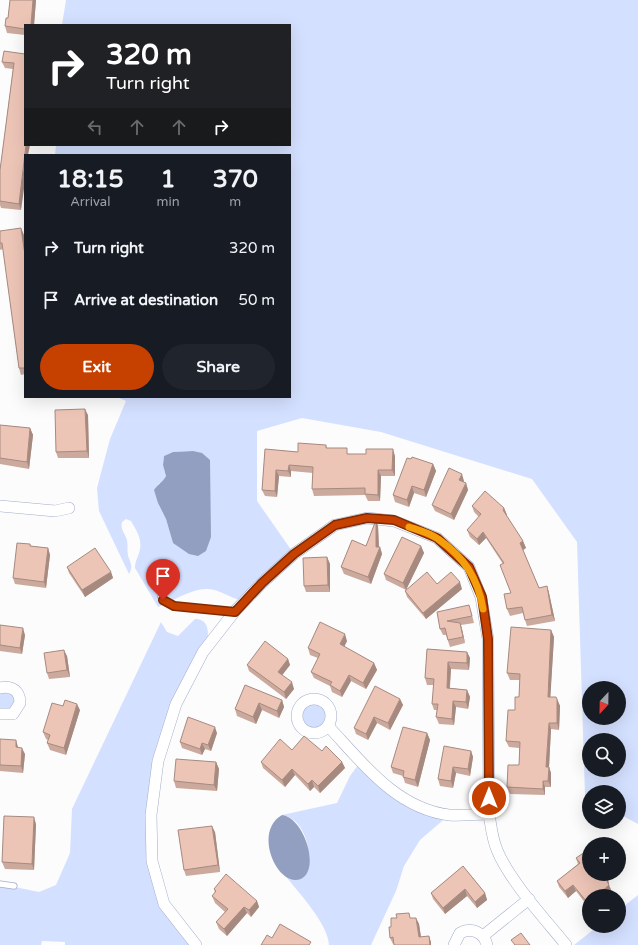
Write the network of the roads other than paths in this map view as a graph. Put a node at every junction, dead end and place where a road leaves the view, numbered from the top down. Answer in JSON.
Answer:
{"nodes":[{"id":1,"x":0,"y":506,"type":"edge"},
{"id":2,"x":69,"y":508,"type":"dead end"},
{"id":3,"x":161,"y":597,"type":"dead end"},
{"id":4,"x":235,"y":612,"type":"junction"},
{"id":5,"x":0,"y":688,"type":"edge"},
{"id":6,"x":0,"y":714,"type":"edge"},
{"id":7,"x":328,"y":726,"type":"dead end"},
{"id":8,"x":489,"y":814,"type":"junction"},
{"id":9,"x":0,"y":884,"type":"edge"},
{"id":10,"x":14,"y":886,"type":"dead end"},
{"id":11,"x":529,"y":899,"type":"junction"},
{"id":12,"x":485,"y":941,"type":"edge"},
{"id":13,"x":196,"y":945,"type":"edge"},
{"id":14,"x":454,"y":945,"type":"edge"},
{"id":15,"x":566,"y":945,"type":"edge"}],
"edges":[{"from":1,"to":2,"type":"street"},
{"from":3,"to":4,"type":"lane"},
{"from":4,"to":8,"type":"street"},
{"from":4,"to":13,"type":"street"},
{"from":5,"to":6,"type":"street"},
{"from":7,"to":8,"type":"street"},
{"from":8,"to":11,"type":"street"},
{"from":9,"to":10,"type":"lane"},
{"from":11,"to":12,"type":"street"},
{"from":11,"to":15,"type":"street"},
{"from":12,"to":14,"type":"street"}]}
